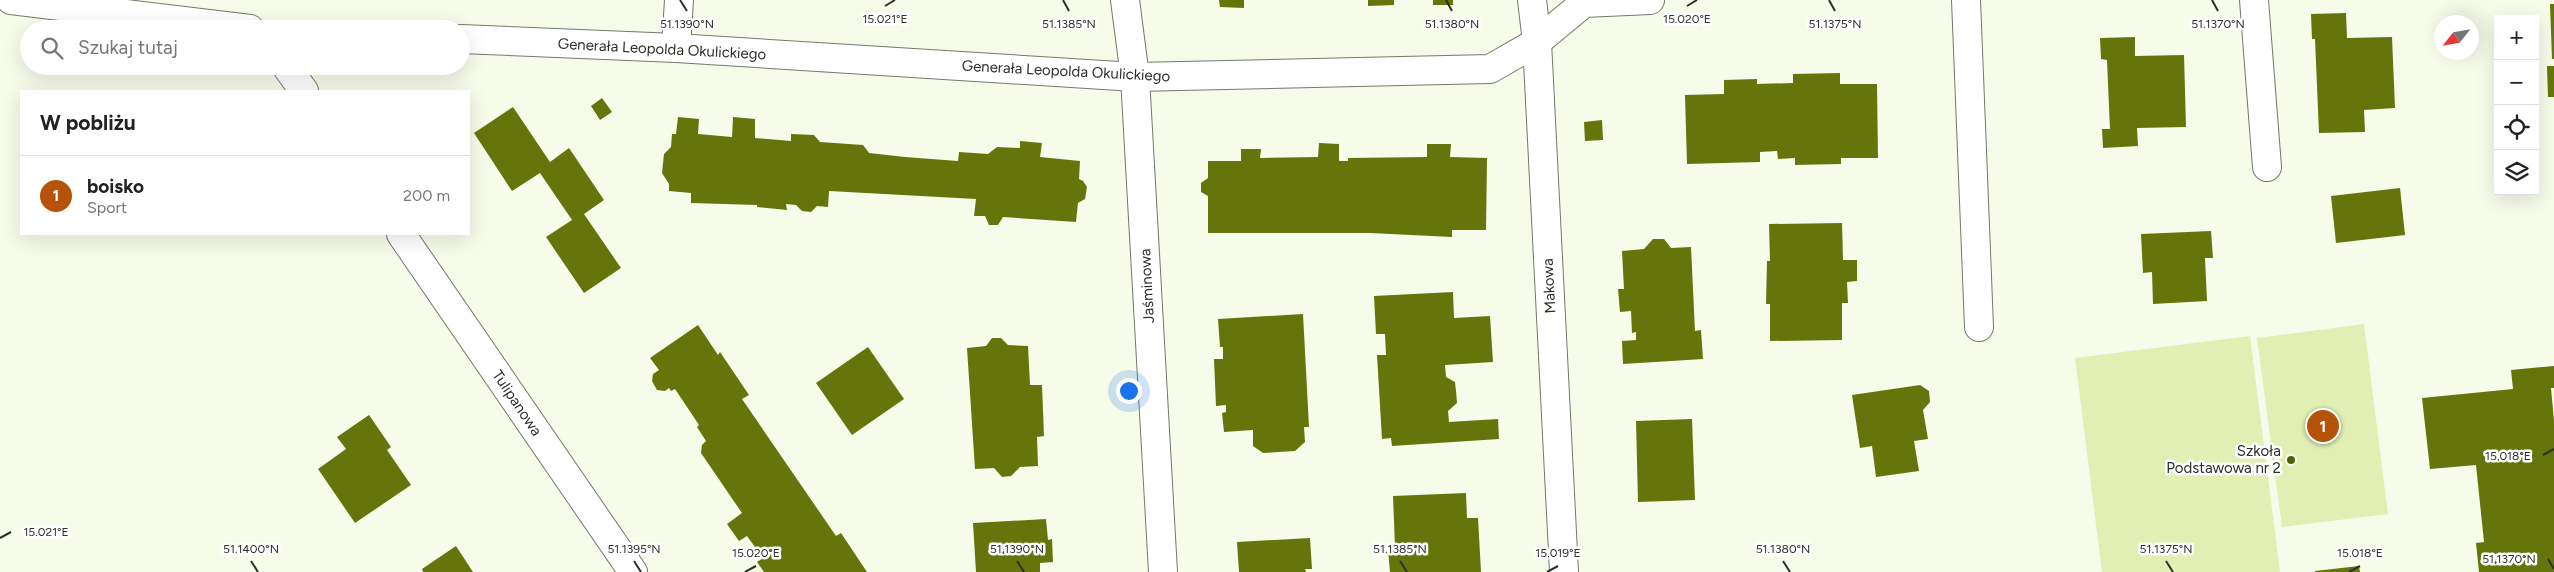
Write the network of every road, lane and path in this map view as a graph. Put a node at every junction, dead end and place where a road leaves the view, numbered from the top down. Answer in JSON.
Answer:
{"nodes":[{"id":1,"x":11,"y":0,"type":"edge"},
{"id":2,"x":679,"y":0,"type":"edge"},
{"id":3,"x":1125,"y":0,"type":"edge"},
{"id":4,"x":1532,"y":0,"type":"edge"},
{"id":5,"x":1650,"y":0,"type":"edge"},
{"id":6,"x":1966,"y":0,"type":"edge"},
{"id":7,"x":2254,"y":0,"type":"edge"},
{"id":8,"x":176,"y":20,"type":"edge"},
{"id":9,"x":470,"y":39,"type":"edge"},
{"id":10,"x":1537,"y":42,"type":"junction"},
{"id":11,"x":676,"y":48,"type":"junction"},
{"id":12,"x":292,"y":75,"type":"edge"},
{"id":13,"x":1135,"y":77,"type":"junction"},
{"id":14,"x":303,"y":90,"type":"edge"},
{"id":15,"x":2267,"y":167,"type":"dead end"},
{"id":16,"x":402,"y":235,"type":"edge"},
{"id":17,"x":1979,"y":326,"type":"dead end"},
{"id":18,"x":633,"y":572,"type":"edge"},
{"id":19,"x":1163,"y":572,"type":"edge"},
{"id":20,"x":1564,"y":572,"type":"edge"}],
"edges":[{"from":1,"to":8,"type":"street"},
{"from":2,"to":11,"type":"street"},
{"from":3,"to":13,"type":"street","name":"Jaśminowa"},
{"from":4,"to":10,"type":"street","name":"Makowa"},
{"from":5,"to":10,"type":"street","name":"Generała Leopolda Okulickiego"},
{"from":6,"to":17,"type":"street"},
{"from":7,"to":15,"type":"street"},
{"from":9,"to":11,"type":"street","name":"Generała Leopolda Okulickiego"},
{"from":10,"to":13,"type":"street","name":"Generała Leopolda Okulickiego"},
{"from":10,"to":20,"type":"street","name":"Makowa"},
{"from":11,"to":13,"type":"street","name":"Generała Leopolda Okulickiego"},
{"from":12,"to":14,"type":"street"},
{"from":13,"to":19,"type":"street","name":"Jaśminowa"},
{"from":16,"to":18,"type":"street","name":"Tulipanowa"}]}
